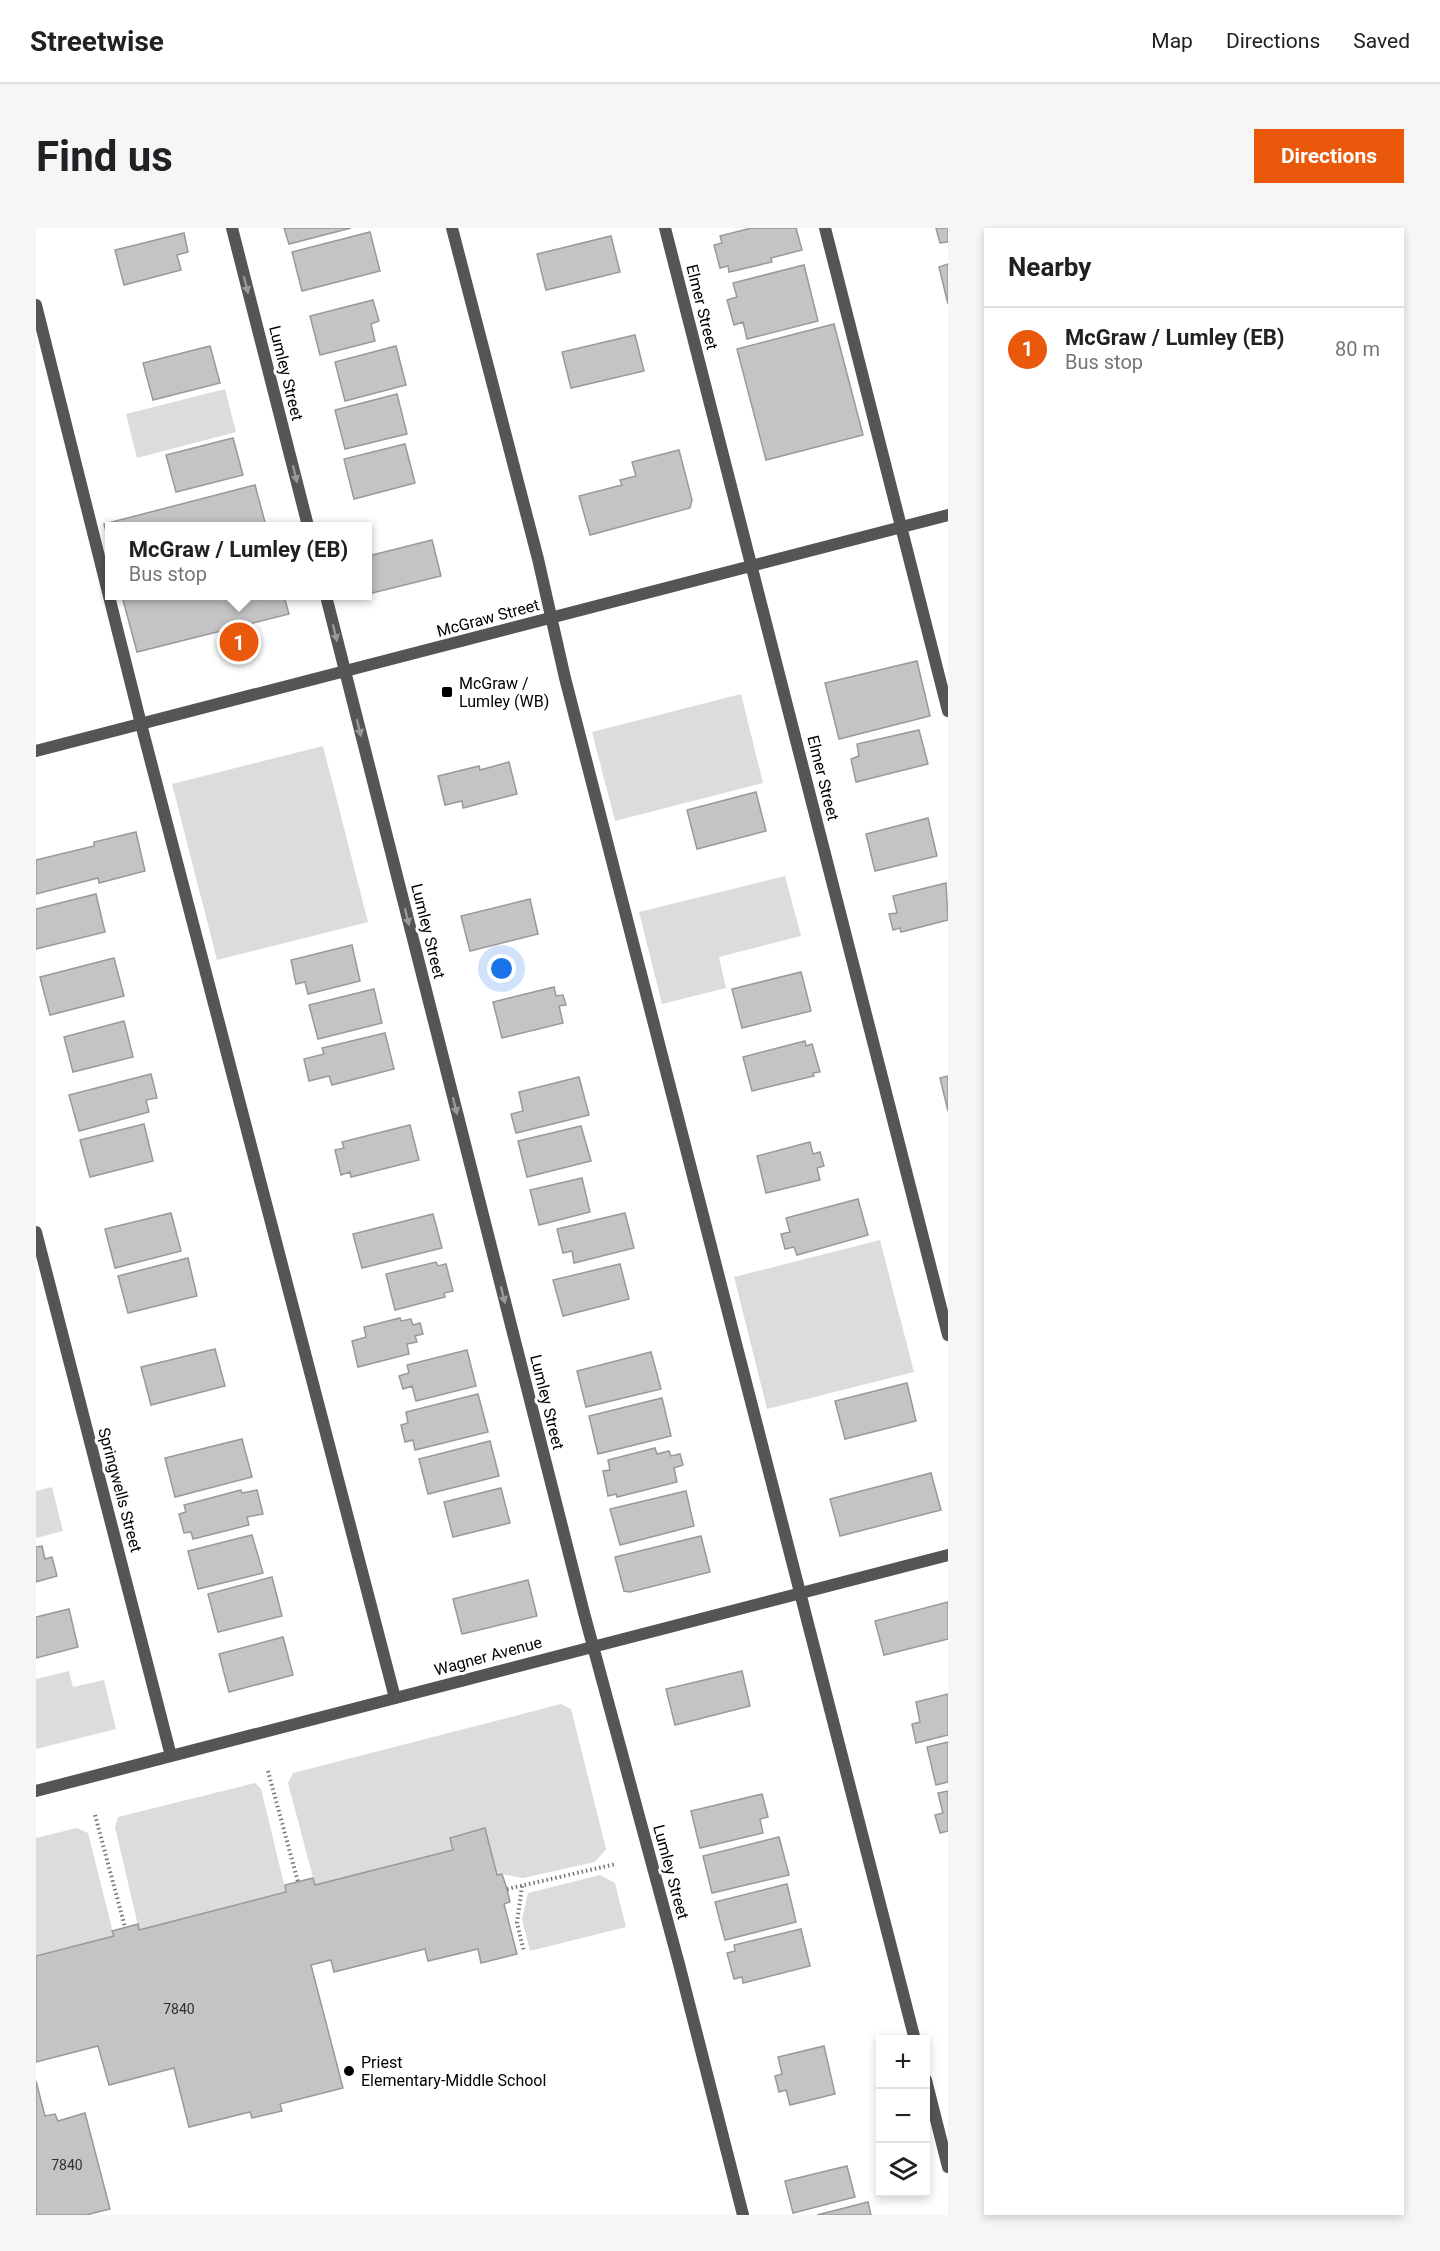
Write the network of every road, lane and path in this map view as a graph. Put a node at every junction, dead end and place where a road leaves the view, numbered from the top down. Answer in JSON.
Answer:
{"nodes":[{"id":1,"x":232,"y":228,"type":"edge"},
{"id":2,"x":452,"y":228,"type":"edge"},
{"id":3,"x":665,"y":228,"type":"edge"},
{"id":4,"x":825,"y":228,"type":"edge"},
{"id":5,"x":36,"y":305,"type":"edge"},
{"id":6,"x":948,"y":516,"type":"edge"},
{"id":7,"x":307,"y":522,"type":"edge"},
{"id":8,"x":901,"y":528,"type":"junction"},
{"id":9,"x":751,"y":566,"type":"junction"},
{"id":10,"x":105,"y":580,"type":"edge"},
{"id":11,"x":110,"y":600,"type":"edge"},
{"id":12,"x":327,"y":600,"type":"edge"},
{"id":13,"x":551,"y":618,"type":"junction"},
{"id":14,"x":344,"y":671,"type":"junction"},
{"id":15,"x":948,"y":711,"type":"edge"},
{"id":16,"x":141,"y":724,"type":"junction"},
{"id":17,"x":36,"y":751,"type":"edge"},
{"id":18,"x":36,"y":1232,"type":"edge"},
{"id":19,"x":948,"y":1335,"type":"edge"},
{"id":20,"x":948,"y":1555,"type":"edge"},
{"id":21,"x":799,"y":1593,"type":"junction"},
{"id":22,"x":592,"y":1646,"type":"junction"},
{"id":23,"x":394,"y":1698,"type":"junction"},
{"id":24,"x":171,"y":1756,"type":"junction"},
{"id":25,"x":268,"y":1771,"type":"dead end"},
{"id":26,"x":36,"y":1791,"type":"edge"},
{"id":27,"x":95,"y":1815,"type":"dead end"},
{"id":28,"x":616,"y":1863,"type":"dead end"},
{"id":29,"x":298,"y":1882,"type":"dead end"},
{"id":30,"x":522,"y":1886,"type":"junction"},
{"id":31,"x":507,"y":1889,"type":"dead end"},
{"id":32,"x":125,"y":1927,"type":"dead end"},
{"id":33,"x":524,"y":1952,"type":"dead end"},
{"id":34,"x":914,"y":2035,"type":"edge"},
{"id":35,"x":928,"y":2089,"type":"edge"},
{"id":36,"x":948,"y":2167,"type":"edge"},
{"id":37,"x":742,"y":2215,"type":"edge"}],
"edges":[{"from":1,"to":7,"type":"street","name":"Lumley Street","one_way":true},
{"from":2,"to":13,"type":"street"},
{"from":3,"to":9,"type":"street","name":"Elmer Street"},
{"from":4,"to":8,"type":"street"},
{"from":5,"to":10,"type":"street"},
{"from":6,"to":8,"type":"street","name":"McGraw Street"},
{"from":8,"to":9,"type":"street","name":"McGraw Street"},
{"from":8,"to":15,"type":"street"},
{"from":9,"to":13,"type":"street","name":"McGraw Street"},
{"from":9,"to":19,"type":"street","name":"Elmer Street"},
{"from":11,"to":16,"type":"street"},
{"from":12,"to":14,"type":"street","name":"Lumley Street","one_way":true},
{"from":13,"to":14,"type":"street","name":"McGraw Street"},
{"from":13,"to":21,"type":"street"},
{"from":14,"to":16,"type":"street","name":"McGraw Street"},
{"from":14,"to":22,"type":"street","name":"Lumley Street","one_way":true},
{"from":16,"to":17,"type":"street","name":"McGraw Street"},
{"from":16,"to":23,"type":"street"},
{"from":18,"to":24,"type":"street","name":"Springwells Street"},
{"from":20,"to":21,"type":"street","name":"Wagner Avenue"},
{"from":21,"to":22,"type":"street","name":"Wagner Avenue"},
{"from":21,"to":34,"type":"street"},
{"from":22,"to":23,"type":"street","name":"Wagner Avenue"},
{"from":22,"to":37,"type":"street","name":"Lumley Street"},
{"from":23,"to":24,"type":"street","name":"Wagner Avenue"},
{"from":24,"to":26,"type":"street","name":"Wagner Avenue"},
{"from":25,"to":29,"type":"path"},
{"from":27,"to":32,"type":"path"},
{"from":28,"to":30,"type":"path"},
{"from":30,"to":31,"type":"path"},
{"from":30,"to":33,"type":"path"},
{"from":35,"to":36,"type":"street"}]}
